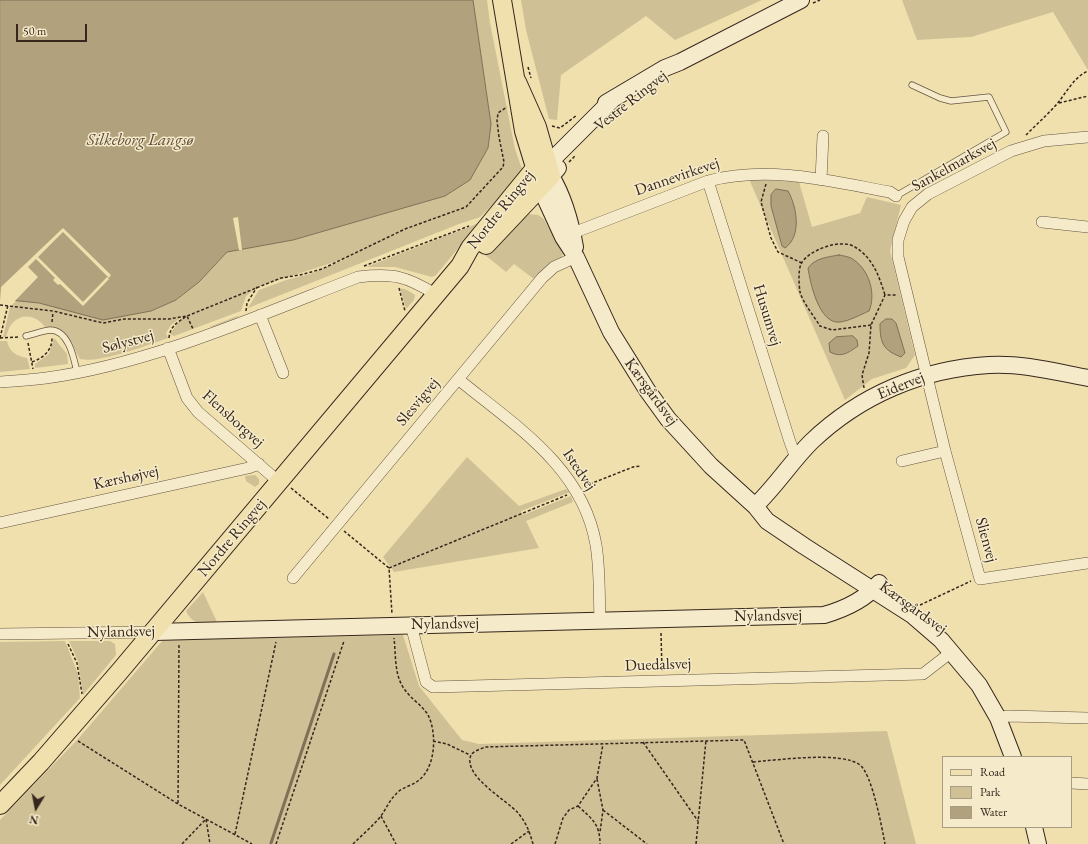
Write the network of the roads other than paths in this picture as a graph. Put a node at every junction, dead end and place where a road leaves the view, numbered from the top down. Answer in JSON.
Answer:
{"nodes":[{"id":1,"x":502,"y":0,"type":"edge"},
{"id":2,"x":807,"y":2,"type":"edge"},
{"id":3,"x":680,"y":62,"type":"junction"},
{"id":4,"x":912,"y":85,"type":"dead end"},
{"id":5,"x":822,"y":136,"type":"dead end"},
{"id":6,"x":1088,"y":137,"type":"edge"},
{"id":7,"x":543,"y":172,"type":"junction"},
{"id":8,"x":821,"y":180,"type":"junction"},
{"id":9,"x":708,"y":181,"type":"junction"},
{"id":10,"x":896,"y":196,"type":"joint"},
{"id":11,"x":1042,"y":222,"type":"dead end"},
{"id":12,"x":1088,"y":227,"type":"edge"},
{"id":13,"x":573,"y":233,"type":"junction"},
{"id":14,"x":576,"y":257,"type":"junction"},
{"id":15,"x":460,"y":266,"type":"junction"},
{"id":16,"x":435,"y":294,"type":"junction"},
{"id":17,"x":257,"y":311,"type":"junction"},
{"id":18,"x":26,"y":336,"type":"road end"},
{"id":19,"x":168,"y":348,"type":"junction"},
{"id":20,"x":77,"y":372,"type":"junction"},
{"id":21,"x":283,"y":373,"type":"dead end"},
{"id":22,"x":926,"y":375,"type":"junction"},
{"id":23,"x":1088,"y":378,"type":"edge"},
{"id":24,"x":458,"y":379,"type":"junction"},
{"id":25,"x":0,"y":382,"type":"edge"},
{"id":26,"x":945,"y":451,"type":"junction"},
{"id":27,"x":796,"y":458,"type":"junction"},
{"id":28,"x":902,"y":461,"type":"dead end"},
{"id":29,"x":259,"y":464,"type":"junction"},
{"id":30,"x":279,"y":482,"type":"junction"},
{"id":31,"x":755,"y":506,"type":"junction"},
{"id":32,"x":0,"y":523,"type":"edge"},
{"id":33,"x":1088,"y":563,"type":"edge"},
{"id":34,"x":292,"y":578,"type":"dead end"},
{"id":35,"x":876,"y":586,"type":"junction"},
{"id":36,"x":600,"y":620,"type":"junction"},
{"id":37,"x":411,"y":625,"type":"junction"},
{"id":38,"x":154,"y":632,"type":"junction"},
{"id":39,"x":0,"y":634,"type":"edge"},
{"id":40,"x":945,"y":657,"type":"dead end"},
{"id":41,"x":1003,"y":717,"type":"junction"},
{"id":42,"x":1088,"y":718,"type":"edge"},
{"id":43,"x":1014,"y":756,"type":"edge"},
{"id":44,"x":1021,"y":756,"type":"edge"},
{"id":45,"x":1072,"y":783,"type":"edge"},
{"id":46,"x":1088,"y":784,"type":"edge"},
{"id":47,"x":0,"y":805,"type":"edge"},
{"id":48,"x":1034,"y":828,"type":"edge"},
{"id":49,"x":1038,"y":844,"type":"edge"}],
"edges":[{"from":1,"to":7,"type":"main road"},
{"from":2,"to":3,"type":"street","name":"Vestre Ringvej"},
{"from":3,"to":7,"type":"street","name":"Vestre Ringvej"},
{"from":3,"to":7,"type":"street","name":"Vestre Ringvej"},
{"from":4,"to":10,"type":"lane"},
{"from":5,"to":8,"type":"street"},
{"from":6,"to":22,"type":"street","name":"Sankelmarksvej"},
{"from":7,"to":13,"type":"street","name":"Kærsgårdsvej"},
{"from":7,"to":14,"type":"street","name":"Kærsgårdsvej"},
{"from":7,"to":15,"type":"main road","name":"Nordre Ringvej"},
{"from":7,"to":15,"type":"main road","name":"Nordre Ringvej"},
{"from":8,"to":9,"type":"street","name":"Dannevirkevej"},
{"from":8,"to":10,"type":"street","name":"Dannevirkevej"},
{"from":9,"to":13,"type":"street","name":"Dannevirkevej"},
{"from":9,"to":27,"type":"street","name":"Husumvej"},
{"from":11,"to":12,"type":"street"},
{"from":13,"to":14,"type":"street","name":"Kærsgårdsvej"},
{"from":14,"to":24,"type":"street","name":"Slesvigvej"},
{"from":14,"to":31,"type":"street","name":"Kærsgårdsvej"},
{"from":15,"to":16,"type":"main road","name":"Nordre Ringvej"},
{"from":16,"to":17,"type":"street","name":"Sølystvej"},
{"from":16,"to":30,"type":"main road","name":"Nordre Ringvej"},
{"from":17,"to":19,"type":"street","name":"Sølystvej"},
{"from":17,"to":21,"type":"street"},
{"from":18,"to":20,"type":"lane"},
{"from":19,"to":20,"type":"street","name":"Sølystvej"},
{"from":19,"to":29,"type":"street","name":"Flensborgvej"},
{"from":20,"to":25,"type":"street","name":"Sølystvej"},
{"from":22,"to":23,"type":"street","name":"Eidervej"},
{"from":22,"to":26,"type":"street","name":"Slienvej"},
{"from":22,"to":27,"type":"street","name":"Eidervej"},
{"from":24,"to":34,"type":"street","name":"Slesvigvej"},
{"from":24,"to":36,"type":"street","name":"Istedvej"},
{"from":26,"to":28,"type":"street"},
{"from":26,"to":33,"type":"street","name":"Slienvej"},
{"from":27,"to":31,"type":"street","name":"Eidervej"},
{"from":29,"to":30,"type":"street","name":"Flensborgvej"},
{"from":29,"to":32,"type":"street","name":"Kærshøjvej"},
{"from":30,"to":38,"type":"main road","name":"Nordre Ringvej"},
{"from":31,"to":35,"type":"street","name":"Kærsgårdsvej"},
{"from":35,"to":36,"type":"street","name":"Nylandsvej"},
{"from":35,"to":41,"type":"street","name":"Kærsgårdsvej"},
{"from":35,"to":41,"type":"street","name":"Kærsgårdsvej"},
{"from":36,"to":37,"type":"street","name":"Nylandsvej"},
{"from":37,"to":38,"type":"street","name":"Nylandsvej"},
{"from":37,"to":40,"type":"street","name":"Duedalsvej"},
{"from":38,"to":39,"type":"street","name":"Nylandsvej"},
{"from":38,"to":47,"type":"main road","name":"Nordre Ringvej"},
{"from":41,"to":42,"type":"street"},
{"from":41,"to":43,"type":"street","name":"Kærsgårdsvej"},
{"from":41,"to":44,"type":"street","name":"Kærsgårdsvej"},
{"from":45,"to":46,"type":"street"},
{"from":48,"to":49,"type":"street"}]}
